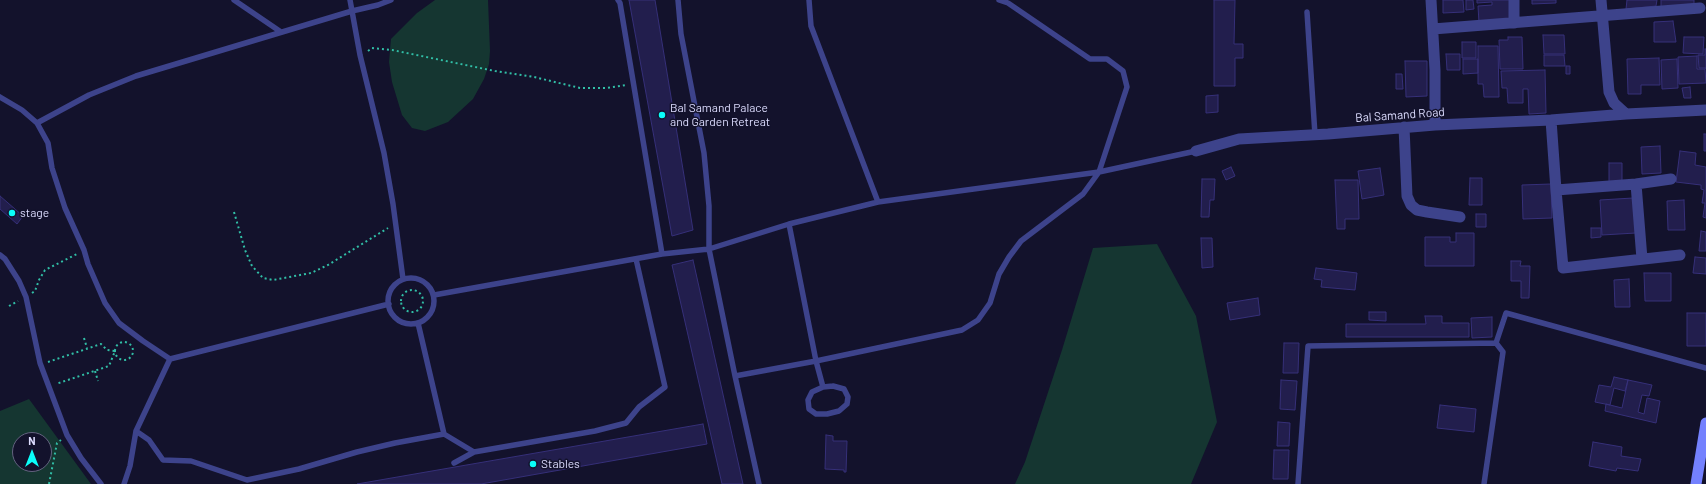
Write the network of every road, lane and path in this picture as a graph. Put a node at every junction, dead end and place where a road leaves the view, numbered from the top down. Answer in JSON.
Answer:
{"nodes":[{"id":1,"x":234,"y":0,"type":"edge"},
{"id":2,"x":350,"y":0,"type":"edge"},
{"id":3,"x":391,"y":0,"type":"edge"},
{"id":4,"x":618,"y":0,"type":"edge"},
{"id":5,"x":678,"y":0,"type":"edge"},
{"id":6,"x":810,"y":0,"type":"edge"},
{"id":7,"x":999,"y":0,"type":"edge"},
{"id":8,"x":1431,"y":0,"type":"edge"},
{"id":9,"x":1514,"y":0,"type":"edge"},
{"id":10,"x":1601,"y":0,"type":"edge"},
{"id":11,"x":1702,"y":5,"type":"edge"},
{"id":12,"x":352,"y":11,"type":"junction"},
{"id":13,"x":1307,"y":12,"type":"dead end"},
{"id":14,"x":1602,"y":15,"type":"junction"},
{"id":15,"x":1514,"y":23,"type":"junction"},
{"id":16,"x":1433,"y":29,"type":"junction"},
{"id":17,"x":281,"y":32,"type":"junction"},
{"id":18,"x":360,"y":55,"type":"junction"},
{"id":19,"x":633,"y":83,"type":"junction"},
{"id":20,"x":0,"y":97,"type":"edge"},
{"id":21,"x":1706,"y":110,"type":"edge"},
{"id":22,"x":1626,"y":114,"type":"junction"},
{"id":23,"x":1552,"y":120,"type":"junction"},
{"id":24,"x":37,"y":123,"type":"junction"},
{"id":25,"x":1435,"y":124,"type":"junction"},
{"id":26,"x":1404,"y":127,"type":"junction"},
{"id":27,"x":1315,"y":135,"type":"junction"},
{"id":28,"x":1196,"y":151,"type":"joint"},
{"id":29,"x":1099,"y":172,"type":"junction"},
{"id":30,"x":1671,"y":179,"type":"dead end"},
{"id":31,"x":1636,"y":184,"type":"junction"},
{"id":32,"x":1556,"y":190,"type":"junction"},
{"id":33,"x":878,"y":202,"type":"junction"},
{"id":34,"x":234,"y":212,"type":"dead end"},
{"id":35,"x":1460,"y":217,"type":"dead end"},
{"id":36,"x":396,"y":223,"type":"junction"},
{"id":37,"x":789,"y":224,"type":"junction"},
{"id":38,"x":709,"y":249,"type":"junction"},
{"id":39,"x":84,"y":250,"type":"junction"},
{"id":40,"x":662,"y":254,"type":"junction"},
{"id":41,"x":0,"y":255,"type":"edge"},
{"id":42,"x":1680,"y":255,"type":"dead end"},
{"id":43,"x":1642,"y":259,"type":"junction"},
{"id":44,"x":636,"y":260,"type":"junction"},
{"id":45,"x":403,"y":278,"type":"junction"},
{"id":46,"x":434,"y":295,"type":"junction"},
{"id":47,"x":26,"y":297,"type":"junction"},
{"id":48,"x":389,"y":304,"type":"junction"},
{"id":49,"x":9,"y":306,"type":"dead end"},
{"id":50,"x":419,"y":309,"type":"joint"},
{"id":51,"x":418,"y":323,"type":"junction"},
{"id":52,"x":84,"y":338,"type":"dead end"},
{"id":53,"x":1496,"y":343,"type":"junction"},
{"id":54,"x":87,"y":349,"type":"junction"},
{"id":55,"x":115,"y":351,"type":"junction"},
{"id":56,"x":170,"y":359,"type":"junction"},
{"id":57,"x":816,"y":361,"type":"junction"},
{"id":58,"x":41,"y":364,"type":"junction"},
{"id":59,"x":1706,"y":368,"type":"edge"},
{"id":60,"x":94,"y":370,"type":"junction"},
{"id":61,"x":736,"y":376,"type":"junction"},
{"id":62,"x":98,"y":381,"type":"dead end"},
{"id":63,"x":49,"y":386,"type":"junction"},
{"id":64,"x":823,"y":387,"type":"junction"},
{"id":65,"x":1706,"y":426,"type":"edge"},
{"id":66,"x":136,"y":431,"type":"junction"},
{"id":67,"x":444,"y":434,"type":"junction"},
{"id":68,"x":67,"y":435,"type":"junction"},
{"id":69,"x":474,"y":452,"type":"junction"},
{"id":70,"x":454,"y":462,"type":"dead end"},
{"id":71,"x":48,"y":484,"type":"edge"},
{"id":72,"x":101,"y":484,"type":"edge"},
{"id":73,"x":124,"y":484,"type":"edge"},
{"id":74,"x":760,"y":484,"type":"edge"},
{"id":75,"x":1298,"y":484,"type":"edge"},
{"id":76,"x":1484,"y":484,"type":"edge"},
{"id":77,"x":1696,"y":484,"type":"edge"}],
"edges":[{"from":1,"to":17,"type":"lane"},
{"from":2,"to":12,"type":"lane"},
{"from":3,"to":12,"type":"lane"},
{"from":4,"to":19,"type":"lane"},
{"from":5,"to":38,"type":"lane"},
{"from":6,"to":33,"type":"lane"},
{"from":7,"to":29,"type":"lane"},
{"from":8,"to":16,"type":"street"},
{"from":9,"to":15,"type":"street"},
{"from":10,"to":14,"type":"street"},
{"from":11,"to":14,"type":"street"},
{"from":12,"to":17,"type":"lane"},
{"from":12,"to":18,"type":"lane"},
{"from":13,"to":27,"type":"lane"},
{"from":14,"to":15,"type":"street"},
{"from":14,"to":22,"type":"street"},
{"from":15,"to":16,"type":"street"},
{"from":16,"to":25,"type":"street"},
{"from":17,"to":24,"type":"lane"},
{"from":18,"to":19,"type":"path"},
{"from":18,"to":36,"type":"lane"},
{"from":19,"to":40,"type":"lane"},
{"from":20,"to":24,"type":"lane"},
{"from":21,"to":22,"type":"street","name":"Bal Samand Road"},
{"from":22,"to":23,"type":"street","name":"Bal Samand Road"},
{"from":23,"to":25,"type":"street","name":"Bal Samand Road"},
{"from":23,"to":32,"type":"street"},
{"from":24,"to":39,"type":"lane"},
{"from":25,"to":26,"type":"street","name":"Bal Samand Road"},
{"from":26,"to":27,"type":"street","name":"Bal Samand Road"},
{"from":26,"to":35,"type":"street"},
{"from":27,"to":28,"type":"street","name":"Bal Samand Road"},
{"from":28,"to":29,"type":"lane","name":"Bal Samand Road"},
{"from":29,"to":33,"type":"lane","name":"Bal Samand Road"},
{"from":29,"to":57,"type":"lane"},
{"from":30,"to":31,"type":"street"},
{"from":31,"to":32,"type":"street"},
{"from":31,"to":43,"type":"street"},
{"from":32,"to":43,"type":"street"},
{"from":33,"to":37,"type":"lane","name":"Bal Samand Road"},
{"from":34,"to":36,"type":"path"},
{"from":36,"to":45,"type":"lane"},
{"from":37,"to":38,"type":"lane","name":"Bal Samand Road"},
{"from":37,"to":57,"type":"lane"},
{"from":38,"to":40,"type":"lane","name":"Bal Samand Road"},
{"from":38,"to":61,"type":"lane"},
{"from":39,"to":47,"type":"path"},
{"from":39,"to":56,"type":"lane"},
{"from":40,"to":44,"type":"lane","name":"Bal Samand Road"},
{"from":41,"to":47,"type":"lane"},
{"from":42,"to":43,"type":"street"},
{"from":44,"to":46,"type":"lane","name":"Bal Samand Road"},
{"from":44,"to":69,"type":"lane"},
{"from":45,"to":46,"type":"lane"},
{"from":45,"to":48,"type":"lane"},
{"from":46,"to":51,"type":"lane"},
{"from":47,"to":49,"type":"path"},
{"from":47,"to":58,"type":"lane"},
{"from":48,"to":51,"type":"lane"},
{"from":48,"to":56,"type":"lane"},
{"from":50,"to":50,"type":"path"},
{"from":51,"to":67,"type":"lane"},
{"from":52,"to":54,"type":"path"},
{"from":53,"to":59,"type":"lane"},
{"from":53,"to":75,"type":"lane"},
{"from":53,"to":76,"type":"lane"},
{"from":54,"to":55,"type":"path"},
{"from":54,"to":58,"type":"path"},
{"from":55,"to":55,"type":"path"},
{"from":55,"to":60,"type":"path"},
{"from":56,"to":66,"type":"lane"},
{"from":57,"to":61,"type":"lane"},
{"from":57,"to":64,"type":"lane"},
{"from":58,"to":63,"type":"lane"},
{"from":60,"to":62,"type":"path"},
{"from":60,"to":63,"type":"path"},
{"from":61,"to":74,"type":"lane"},
{"from":63,"to":68,"type":"lane"},
{"from":64,"to":64,"type":"lane"},
{"from":65,"to":77,"type":"main road"},
{"from":66,"to":67,"type":"lane"},
{"from":66,"to":73,"type":"lane"},
{"from":67,"to":69,"type":"lane"},
{"from":68,"to":71,"type":"path"},
{"from":68,"to":72,"type":"lane"},
{"from":69,"to":70,"type":"lane"}]}
